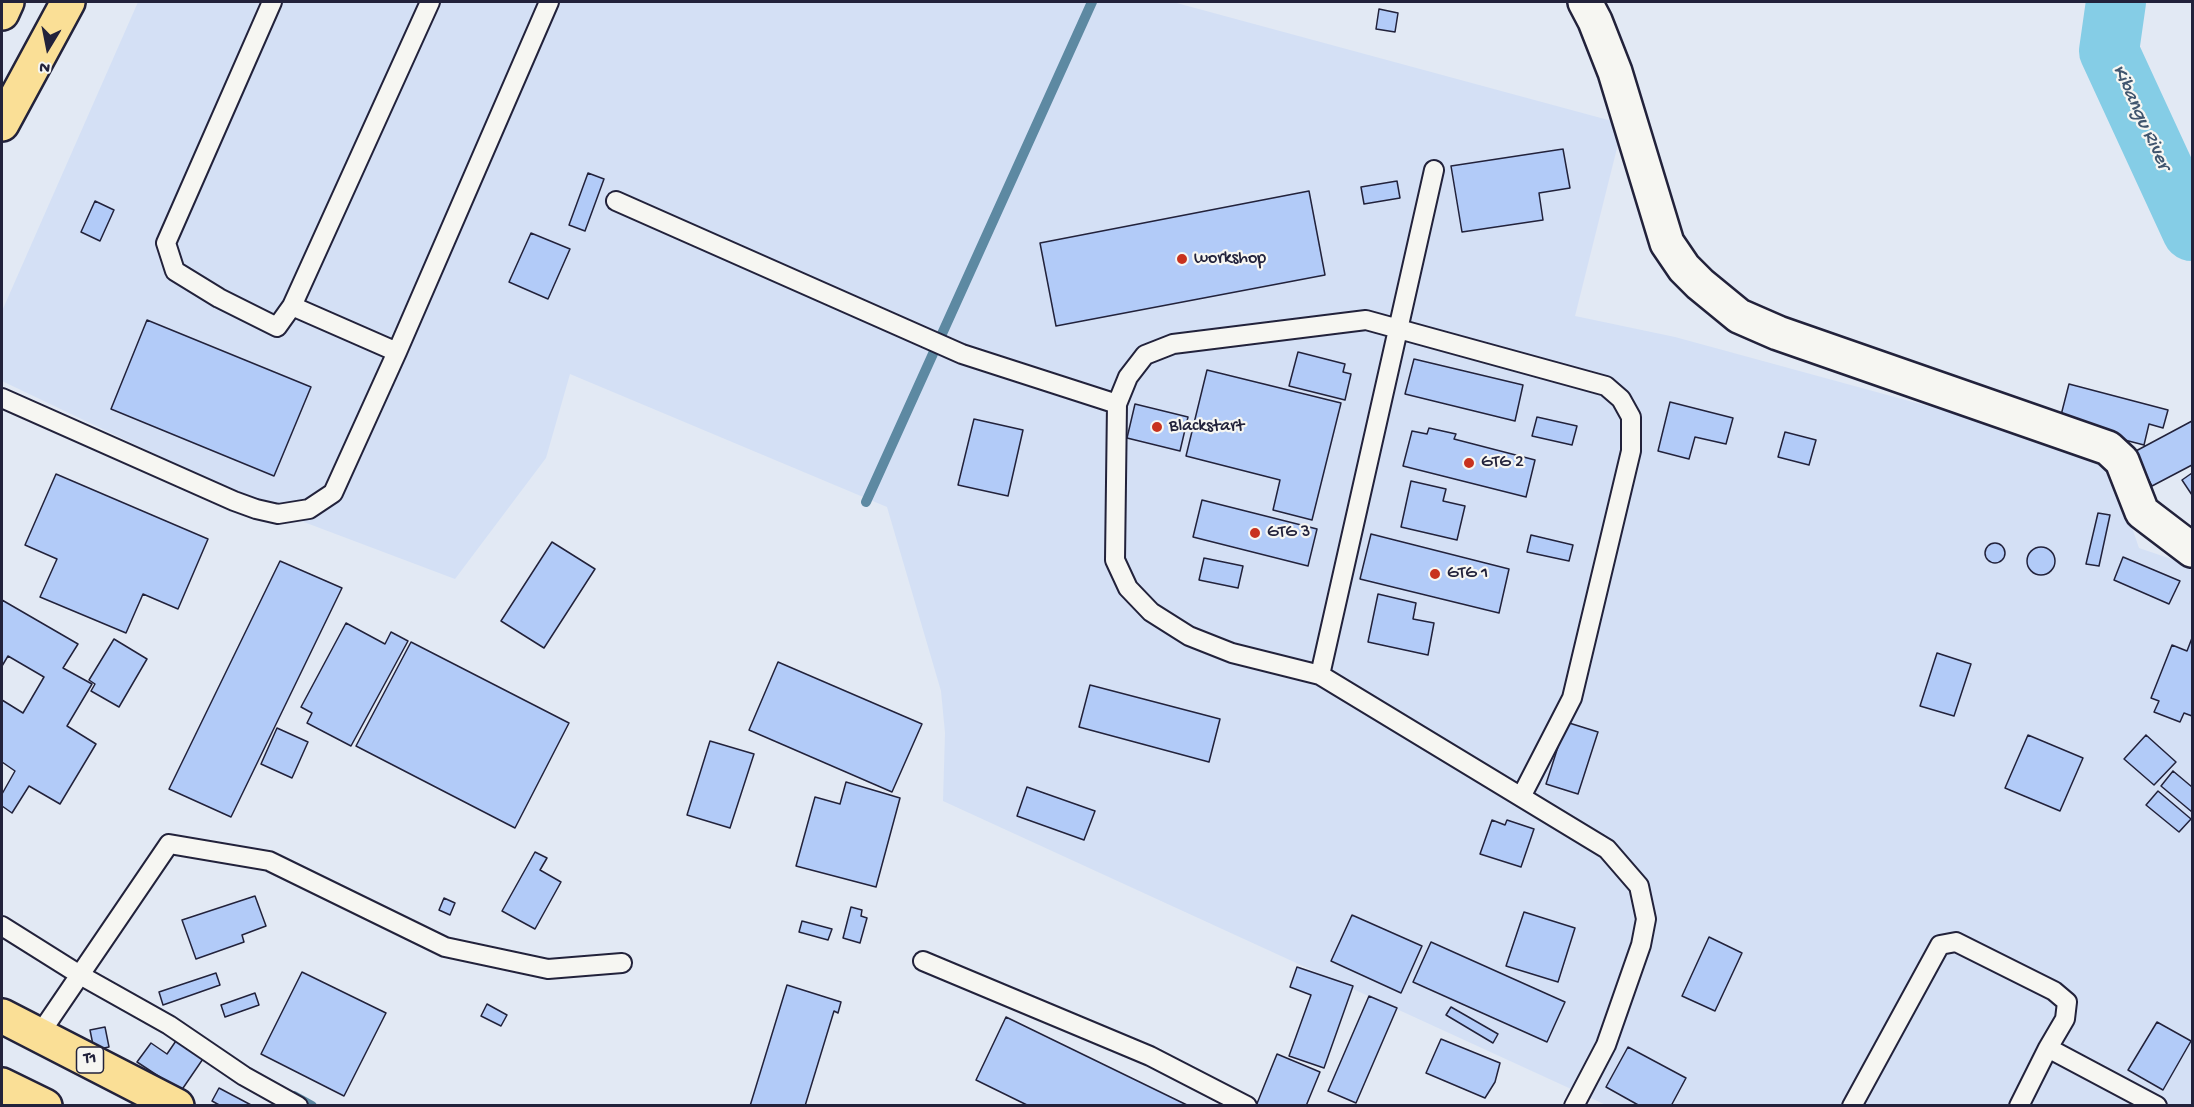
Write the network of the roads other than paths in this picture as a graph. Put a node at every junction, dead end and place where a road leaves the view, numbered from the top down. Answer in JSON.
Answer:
{"nodes":[{"id":1,"x":7,"y":2,"type":"edge"},
{"id":2,"x":68,"y":2,"type":"edge"},
{"id":3,"x":272,"y":2,"type":"edge"},
{"id":4,"x":430,"y":2,"type":"edge"},
{"id":5,"x":549,"y":2,"type":"edge"},
{"id":6,"x":1585,"y":2,"type":"edge"},
{"id":7,"x":2,"y":13,"type":"edge"},
{"id":8,"x":2,"y":124,"type":"edge"},
{"id":9,"x":1434,"y":170,"type":"dead end"},
{"id":10,"x":616,"y":201,"type":"dead end"},
{"id":11,"x":292,"y":306,"type":"junction"},
{"id":12,"x":1398,"y":329,"type":"junction"},
{"id":13,"x":397,"y":352,"type":"junction"},
{"id":14,"x":2,"y":398,"type":"edge"},
{"id":15,"x":1117,"y":404,"type":"junction"},
{"id":16,"x":2193,"y":550,"type":"edge"},
{"id":17,"x":1320,"y":675,"type":"junction"},
{"id":18,"x":1521,"y":797,"type":"junction"},
{"id":19,"x":2,"y":926,"type":"edge"},
{"id":20,"x":923,"y":961,"type":"dead end"},
{"id":21,"x":622,"y":963,"type":"dead end"},
{"id":22,"x":80,"y":975,"type":"junction"},
{"id":23,"x":2,"y":1016,"type":"edge"},
{"id":24,"x":39,"y":1035,"type":"junction"},
{"id":25,"x":2048,"y":1048,"type":"junction"},
{"id":26,"x":2,"y":1085,"type":"edge"},
{"id":27,"x":45,"y":1106,"type":"edge"},
{"id":28,"x":177,"y":1106,"type":"edge"},
{"id":29,"x":298,"y":1106,"type":"edge"},
{"id":30,"x":1248,"y":1106,"type":"edge"},
{"id":31,"x":1575,"y":1106,"type":"edge"},
{"id":32,"x":1852,"y":1106,"type":"edge"},
{"id":33,"x":2019,"y":1106,"type":"edge"},
{"id":34,"x":2157,"y":1106,"type":"edge"}],
"edges":[{"from":1,"to":7,"type":"main road"},
{"from":2,"to":8,"type":"main road"},
{"from":3,"to":11,"type":"lane"},
{"from":4,"to":11,"type":"lane"},
{"from":5,"to":13,"type":"lane"},
{"from":6,"to":16,"type":"street"},
{"from":9,"to":12,"type":"lane"},
{"from":10,"to":15,"type":"lane"},
{"from":11,"to":13,"type":"lane"},
{"from":12,"to":15,"type":"lane"},
{"from":12,"to":17,"type":"lane"},
{"from":12,"to":18,"type":"lane"},
{"from":13,"to":14,"type":"lane"},
{"from":15,"to":17,"type":"lane"},
{"from":17,"to":18,"type":"lane"},
{"from":18,"to":31,"type":"lane"},
{"from":19,"to":22,"type":"lane"},
{"from":20,"to":30,"type":"lane"},
{"from":21,"to":22,"type":"lane"},
{"from":22,"to":24,"type":"lane"},
{"from":22,"to":29,"type":"lane"},
{"from":23,"to":24,"type":"main road","number":"T1"},
{"from":24,"to":28,"type":"main road","number":"T1"},
{"from":25,"to":32,"type":"lane"},
{"from":25,"to":33,"type":"lane"},
{"from":25,"to":34,"type":"lane"},
{"from":26,"to":27,"type":"main road"}]}
